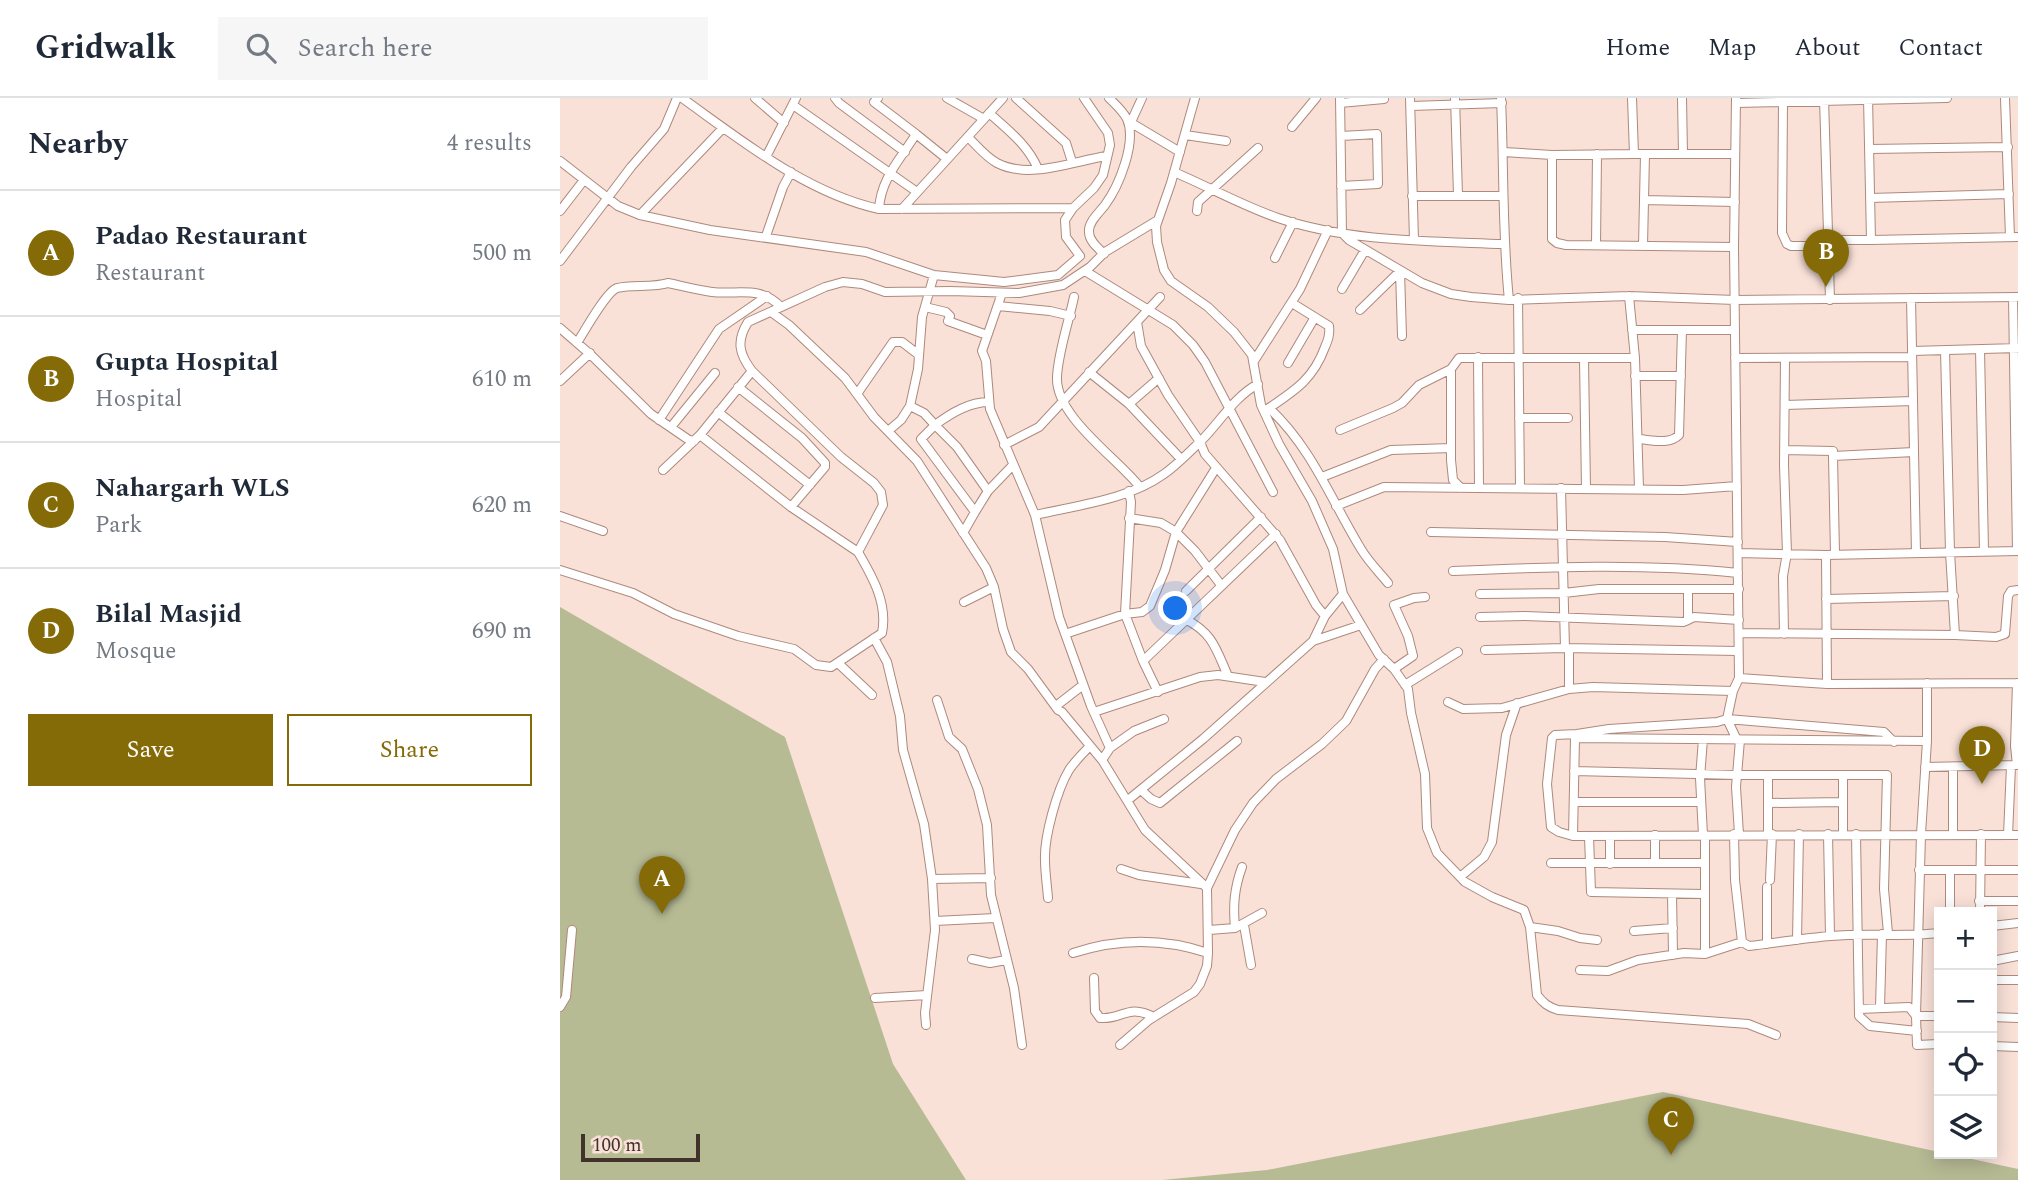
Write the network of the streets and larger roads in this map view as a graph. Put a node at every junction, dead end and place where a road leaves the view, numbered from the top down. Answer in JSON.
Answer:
{"nodes":[{"id":1,"x":677,"y":98,"type":"edge"},
{"id":2,"x":755,"y":98,"type":"edge"},
{"id":3,"x":835,"y":98,"type":"edge"},
{"id":4,"x":948,"y":98,"type":"edge"},
{"id":5,"x":1003,"y":98,"type":"edge"},
{"id":6,"x":1016,"y":98,"type":"edge"},
{"id":7,"x":1084,"y":98,"type":"edge"},
{"id":8,"x":1142,"y":98,"type":"edge"},
{"id":9,"x":1195,"y":98,"type":"edge"},
{"id":10,"x":1316,"y":98,"type":"edge"},
{"id":11,"x":1632,"y":98,"type":"edge"},
{"id":12,"x":1682,"y":98,"type":"edge"},
{"id":13,"x":1939,"y":98,"type":"edge"},
{"id":14,"x":1947,"y":98,"type":"edge"},
{"id":15,"x":2006,"y":98,"type":"edge"},
{"id":16,"x":874,"y":99,"type":"edge"},
{"id":17,"x":1110,"y":99,"type":"edge"},
{"id":18,"x":1384,"y":99,"type":"edge"},
{"id":19,"x":1824,"y":99,"type":"edge"},
{"id":20,"x":1868,"y":99,"type":"edge"},
{"id":21,"x":1503,"y":100,"type":"edge"},
{"id":22,"x":1340,"y":101,"type":"edge"},
{"id":23,"x":1455,"y":101,"type":"edge"},
{"id":24,"x":1736,"y":101,"type":"edge"},
{"id":25,"x":795,"y":102,"type":"edge"},
{"id":26,"x":1410,"y":102,"type":"edge"},
{"id":27,"x":1783,"y":102,"type":"junction"},
{"id":28,"x":986,"y":116,"type":"junction"},
{"id":29,"x":1129,"y":121,"type":"junction"},
{"id":30,"x":784,"y":123,"type":"junction"},
{"id":31,"x":1292,"y":127,"type":"dead end"},
{"id":32,"x":723,"y":128,"type":"junction"},
{"id":33,"x":916,"y":134,"type":"junction"},
{"id":34,"x":1185,"y":135,"type":"junction"},
{"id":35,"x":1341,"y":136,"type":"junction"},
{"id":36,"x":968,"y":137,"type":"junction"},
{"id":37,"x":1226,"y":141,"type":"dead end"},
{"id":38,"x":2008,"y":146,"type":"junction"},
{"id":39,"x":1258,"y":148,"type":"dead end"},
{"id":40,"x":1869,"y":149,"type":"junction"},
{"id":41,"x":905,"y":152,"type":"junction"},
{"id":42,"x":1181,"y":152,"type":"junction"},
{"id":43,"x":1504,"y":152,"type":"junction"},
{"id":44,"x":1634,"y":154,"type":"junction"},
{"id":45,"x":1645,"y":154,"type":"junction"},
{"id":46,"x":1683,"y":154,"type":"junction"},
{"id":47,"x":1552,"y":155,"type":"junction"},
{"id":48,"x":1597,"y":155,"type":"junction"},
{"id":49,"x":1735,"y":155,"type":"junction"},
{"id":50,"x":1107,"y":156,"type":"junction"},
{"id":51,"x":766,"y":157,"type":"junction"},
{"id":52,"x":947,"y":159,"type":"junction"},
{"id":53,"x":560,"y":161,"type":"edge"},
{"id":54,"x":1072,"y":162,"type":"junction"},
{"id":55,"x":1038,"y":169,"type":"junction"},
{"id":56,"x":890,"y":170,"type":"junction"},
{"id":57,"x":791,"y":172,"type":"junction"},
{"id":58,"x":1174,"y":172,"type":"junction"},
{"id":59,"x":584,"y":180,"type":"junction"},
{"id":60,"x":1341,"y":186,"type":"junction"},
{"id":61,"x":1212,"y":189,"type":"junction"},
{"id":62,"x":917,"y":192,"type":"junction"},
{"id":63,"x":2009,"y":194,"type":"junction"},
{"id":64,"x":1458,"y":195,"type":"junction"},
{"id":65,"x":1412,"y":196,"type":"junction"},
{"id":66,"x":1502,"y":196,"type":"junction"},
{"id":67,"x":608,"y":198,"type":"junction"},
{"id":68,"x":1870,"y":198,"type":"junction"},
{"id":69,"x":1644,"y":200,"type":"junction"},
{"id":70,"x":1735,"y":202,"type":"junction"},
{"id":71,"x":1073,"y":208,"type":"junction"},
{"id":72,"x":879,"y":209,"type":"junction"},
{"id":73,"x":902,"y":209,"type":"junction"},
{"id":74,"x":560,"y":211,"type":"edge"},
{"id":75,"x":1197,"y":211,"type":"dead end"},
{"id":76,"x":640,"y":215,"type":"junction"},
{"id":77,"x":1158,"y":220,"type":"junction"},
{"id":78,"x":1293,"y":222,"type":"junction"},
{"id":79,"x":1328,"y":230,"type":"junction"},
{"id":80,"x":1342,"y":233,"type":"junction"},
{"id":81,"x":766,"y":236,"type":"junction"},
{"id":82,"x":2014,"y":237,"type":"edge"},
{"id":83,"x":1414,"y":240,"type":"junction"},
{"id":84,"x":1871,"y":240,"type":"junction"},
{"id":85,"x":1828,"y":243,"type":"junction"},
{"id":86,"x":1503,"y":244,"type":"junction"},
{"id":87,"x":1596,"y":245,"type":"junction"},
{"id":88,"x":1643,"y":246,"type":"junction"},
{"id":89,"x":1734,"y":247,"type":"junction"},
{"id":90,"x":1365,"y":250,"type":"junction"},
{"id":91,"x":1103,"y":255,"type":"junction"},
{"id":92,"x":1276,"y":258,"type":"dead end"},
{"id":93,"x":560,"y":261,"type":"edge"},
{"id":94,"x":1088,"y":269,"type":"junction"},
{"id":95,"x":1400,"y":271,"type":"junction"},
{"id":96,"x":934,"y":275,"type":"junction"},
{"id":97,"x":1004,"y":282,"type":"junction"},
{"id":98,"x":1342,"y":289,"type":"dead end"},
{"id":99,"x":930,"y":291,"type":"junction"},
{"id":100,"x":1004,"y":293,"type":"junction"},
{"id":101,"x":1629,"y":296,"type":"junction"},
{"id":102,"x":1074,"y":297,"type":"dead end"},
{"id":103,"x":1160,"y":297,"type":"dead end"},
{"id":104,"x":2015,"y":297,"type":"edge"},
{"id":105,"x":1513,"y":299,"type":"junction"},
{"id":106,"x":1911,"y":299,"type":"junction"},
{"id":107,"x":774,"y":300,"type":"junction"},
{"id":108,"x":1735,"y":300,"type":"junction"},
{"id":109,"x":1830,"y":300,"type":"junction"},
{"id":110,"x":1292,"y":303,"type":"junction"},
{"id":111,"x":998,"y":306,"type":"junction"},
{"id":112,"x":925,"y":307,"type":"junction"},
{"id":113,"x":1147,"y":309,"type":"junction"},
{"id":114,"x":1360,"y":310,"type":"dead end"},
{"id":115,"x":771,"y":312,"type":"junction"},
{"id":116,"x":1070,"y":316,"type":"junction"},
{"id":117,"x":1315,"y":317,"type":"junction"},
{"id":118,"x":1138,"y":322,"type":"junction"},
{"id":119,"x":560,"y":328,"type":"edge"},
{"id":120,"x":1632,"y":330,"type":"junction"},
{"id":121,"x":1682,"y":330,"type":"junction"},
{"id":122,"x":1735,"y":330,"type":"junction"},
{"id":123,"x":986,"y":335,"type":"junction"},
{"id":124,"x":1402,"y":336,"type":"dead end"},
{"id":125,"x":577,"y":343,"type":"junction"},
{"id":126,"x":2016,"y":348,"type":"edge"},
{"id":127,"x":1980,"y":349,"type":"junction"},
{"id":128,"x":1945,"y":350,"type":"junction"},
{"id":129,"x":590,"y":354,"type":"junction"},
{"id":130,"x":1912,"y":354,"type":"junction"},
{"id":131,"x":919,"y":355,"type":"junction"},
{"id":132,"x":1478,"y":357,"type":"junction"},
{"id":133,"x":1518,"y":358,"type":"junction"},
{"id":134,"x":1635,"y":358,"type":"junction"},
{"id":135,"x":1735,"y":358,"type":"junction"},
{"id":136,"x":1584,"y":359,"type":"junction"},
{"id":137,"x":1785,"y":359,"type":"junction"},
{"id":138,"x":1254,"y":361,"type":"junction"},
{"id":139,"x":1288,"y":363,"type":"dead end"},
{"id":140,"x":1451,"y":369,"type":"junction"},
{"id":141,"x":752,"y":371,"type":"junction"},
{"id":142,"x":1089,"y":372,"type":"junction"},
{"id":143,"x":715,"y":373,"type":"dead end"},
{"id":144,"x":1636,"y":376,"type":"junction"},
{"id":145,"x":1681,"y":376,"type":"junction"},
{"id":146,"x":1159,"y":378,"type":"junction"},
{"id":147,"x":560,"y":381,"type":"edge"},
{"id":148,"x":1258,"y":384,"type":"junction"},
{"id":149,"x":738,"y":387,"type":"junction"},
{"id":150,"x":857,"y":394,"type":"junction"},
{"id":151,"x":1913,"y":401,"type":"junction"},
{"id":152,"x":989,"y":402,"type":"junction"},
{"id":153,"x":1062,"y":402,"type":"junction"},
{"id":154,"x":1129,"y":404,"type":"junction"},
{"id":155,"x":1785,"y":405,"type":"junction"},
{"id":156,"x":909,"y":406,"type":"junction"},
{"id":157,"x":1231,"y":406,"type":"junction"},
{"id":158,"x":1266,"y":410,"type":"junction"},
{"id":159,"x":718,"y":412,"type":"junction"},
{"id":160,"x":1519,"y":418,"type":"junction"},
{"id":161,"x":1568,"y":418,"type":"dead end"},
{"id":162,"x":800,"y":419,"type":"junction"},
{"id":163,"x":659,"y":420,"type":"junction"},
{"id":164,"x":934,"y":425,"type":"junction"},
{"id":165,"x":671,"y":428,"type":"junction"},
{"id":166,"x":792,"y":430,"type":"junction"},
{"id":167,"x":1340,"y":430,"type":"dead end"},
{"id":168,"x":888,"y":432,"type":"junction"},
{"id":169,"x":697,"y":438,"type":"junction"},
{"id":170,"x":1639,"y":439,"type":"junction"},
{"id":171,"x":1200,"y":442,"type":"junction"},
{"id":172,"x":1004,"y":445,"type":"junction"},
{"id":173,"x":1451,"y":448,"type":"junction"},
{"id":174,"x":1784,"y":450,"type":"junction"},
{"id":175,"x":1914,"y":453,"type":"junction"},
{"id":176,"x":1833,"y":456,"type":"junction"},
{"id":177,"x":1181,"y":459,"type":"junction"},
{"id":178,"x":1013,"y":465,"type":"junction"},
{"id":179,"x":1216,"y":468,"type":"junction"},
{"id":180,"x":663,"y":470,"type":"dead end"},
{"id":181,"x":1322,"y":477,"type":"junction"},
{"id":182,"x":810,"y":485,"type":"junction"},
{"id":183,"x":1139,"y":486,"type":"junction"},
{"id":184,"x":1737,"y":486,"type":"junction"},
{"id":185,"x":1520,"y":487,"type":"junction"},
{"id":186,"x":1461,"y":488,"type":"junction"},
{"id":187,"x":1479,"y":488,"type":"junction"},
{"id":188,"x":1561,"y":488,"type":"junction"},
{"id":189,"x":1586,"y":489,"type":"junction"},
{"id":190,"x":1639,"y":489,"type":"junction"},
{"id":191,"x":988,"y":491,"type":"junction"},
{"id":192,"x":1129,"y":491,"type":"junction"},
{"id":193,"x":1273,"y":492,"type":"dead end"},
{"id":194,"x":1336,"y":506,"type":"junction"},
{"id":195,"x":791,"y":507,"type":"junction"},
{"id":196,"x":975,"y":512,"type":"junction"},
{"id":197,"x":1035,"y":515,"type":"junction"},
{"id":198,"x":560,"y":516,"type":"edge"},
{"id":199,"x":1261,"y":517,"type":"junction"},
{"id":200,"x":1129,"y":518,"type":"junction"},
{"id":201,"x":603,"y":531,"type":"dead end"},
{"id":202,"x":1176,"y":531,"type":"junction"},
{"id":203,"x":1431,"y":532,"type":"dead end"},
{"id":204,"x":963,"y":533,"type":"junction"},
{"id":205,"x":1276,"y":534,"type":"junction"},
{"id":206,"x":1563,"y":535,"type":"junction"},
{"id":207,"x":1738,"y":542,"type":"junction"},
{"id":208,"x":1984,"y":551,"type":"junction"},
{"id":209,"x":2018,"y":551,"type":"edge"},
{"id":210,"x":858,"y":552,"type":"junction"},
{"id":211,"x":1950,"y":552,"type":"junction"},
{"id":212,"x":1738,"y":553,"type":"junction"},
{"id":213,"x":1787,"y":553,"type":"junction"},
{"id":214,"x":1916,"y":553,"type":"junction"},
{"id":215,"x":1830,"y":554,"type":"junction"},
{"id":216,"x":1563,"y":566,"type":"junction"},
{"id":217,"x":1210,"y":569,"type":"junction"},
{"id":218,"x":560,"y":570,"type":"edge"},
{"id":219,"x":1453,"y":571,"type":"dead end"},
{"id":220,"x":1738,"y":573,"type":"junction"},
{"id":221,"x":1388,"y":583,"type":"dead end"},
{"id":222,"x":1221,"y":585,"type":"junction"},
{"id":223,"x":994,"y":586,"type":"junction"},
{"id":224,"x":1739,"y":589,"type":"junction"},
{"id":225,"x":1186,"y":590,"type":"dead end"},
{"id":226,"x":1688,"y":590,"type":"junction"},
{"id":227,"x":2018,"y":590,"type":"edge"},
{"id":228,"x":1564,"y":593,"type":"junction"},
{"id":229,"x":1343,"y":594,"type":"junction"},
{"id":230,"x":1480,"y":594,"type":"dead end"},
{"id":231,"x":1954,"y":596,"type":"junction"},
{"id":232,"x":1425,"y":597,"type":"dead end"},
{"id":233,"x":1826,"y":599,"type":"junction"},
{"id":234,"x":964,"y":601,"type":"dead end"},
{"id":235,"x":1125,"y":614,"type":"junction"},
{"id":236,"x":1325,"y":616,"type":"junction"},
{"id":237,"x":1480,"y":617,"type":"dead end"},
{"id":238,"x":1563,"y":618,"type":"junction"},
{"id":239,"x":1185,"y":619,"type":"junction"},
{"id":240,"x":1688,"y":620,"type":"junction"},
{"id":241,"x":1739,"y":620,"type":"junction"},
{"id":242,"x":1362,"y":625,"type":"junction"},
{"id":243,"x":1739,"y":633,"type":"junction"},
{"id":244,"x":1065,"y":634,"type":"junction"},
{"id":245,"x":1784,"y":634,"type":"junction"},
{"id":246,"x":1826,"y":634,"type":"junction"},
{"id":247,"x":1955,"y":635,"type":"junction"},
{"id":248,"x":873,"y":638,"type":"junction"},
{"id":249,"x":1313,"y":641,"type":"junction"},
{"id":250,"x":1567,"y":649,"type":"junction"},
{"id":251,"x":1485,"y":650,"type":"dead end"},
{"id":252,"x":1738,"y":651,"type":"junction"},
{"id":253,"x":1458,"y":652,"type":"dead end"},
{"id":254,"x":1384,"y":659,"type":"junction"},
{"id":255,"x":1143,"y":661,"type":"junction"},
{"id":256,"x":839,"y":664,"type":"junction"},
{"id":257,"x":1395,"y":669,"type":"junction"},
{"id":258,"x":1228,"y":676,"type":"junction"},
{"id":259,"x":1739,"y":678,"type":"junction"},
{"id":260,"x":1265,"y":682,"type":"junction"},
{"id":261,"x":1927,"y":683,"type":"junction"},
{"id":262,"x":2018,"y":683,"type":"edge"},
{"id":263,"x":1826,"y":684,"type":"junction"},
{"id":264,"x":1083,"y":685,"type":"junction"},
{"id":265,"x":1405,"y":685,"type":"junction"},
{"id":266,"x":1569,"y":690,"type":"junction"},
{"id":267,"x":1733,"y":691,"type":"junction"},
{"id":268,"x":1158,"y":692,"type":"junction"},
{"id":269,"x":872,"y":695,"type":"dead end"},
{"id":270,"x":937,"y":700,"type":"dead end"},
{"id":271,"x":1448,"y":702,"type":"dead end"},
{"id":272,"x":1517,"y":703,"type":"junction"},
{"id":273,"x":1056,"y":706,"type":"junction"},
{"id":274,"x":1094,"y":712,"type":"junction"},
{"id":275,"x":1164,"y":719,"type":"dead end"},
{"id":276,"x":1727,"y":719,"type":"junction"},
{"id":277,"x":1576,"y":736,"type":"junction"},
{"id":278,"x":1703,"y":740,"type":"junction"},
{"id":279,"x":1738,"y":740,"type":"junction"},
{"id":280,"x":1237,"y":741,"type":"dead end"},
{"id":281,"x":1927,"y":741,"type":"junction"},
{"id":282,"x":1894,"y":742,"type":"junction"},
{"id":283,"x":1090,"y":746,"type":"junction"},
{"id":284,"x":1110,"y":748,"type":"junction"},
{"id":285,"x":1102,"y":760,"type":"junction"},
{"id":286,"x":2015,"y":765,"type":"edge"},
{"id":287,"x":1925,"y":767,"type":"junction"},
{"id":288,"x":1953,"y":767,"type":"junction"},
{"id":289,"x":1574,"y":771,"type":"junction"},
{"id":290,"x":1700,"y":772,"type":"junction"},
{"id":291,"x":1737,"y":775,"type":"junction"},
{"id":292,"x":1768,"y":775,"type":"junction"},
{"id":293,"x":1843,"y":775,"type":"junction"},
{"id":294,"x":1141,"y":790,"type":"junction"},
{"id":295,"x":1128,"y":800,"type":"junction"},
{"id":296,"x":1574,"y":802,"type":"junction"},
{"id":297,"x":1701,"y":802,"type":"junction"},
{"id":298,"x":1843,"y":802,"type":"junction"},
{"id":299,"x":1769,"y":803,"type":"junction"},
{"id":300,"x":2013,"y":804,"type":"edge"},
{"id":301,"x":1737,"y":834,"type":"junction"},
{"id":302,"x":1770,"y":834,"type":"junction"},
{"id":303,"x":1799,"y":834,"type":"junction"},
{"id":304,"x":1828,"y":834,"type":"junction"},
{"id":305,"x":1843,"y":834,"type":"junction"},
{"id":306,"x":1856,"y":834,"type":"junction"},
{"id":307,"x":1885,"y":834,"type":"junction"},
{"id":308,"x":1921,"y":834,"type":"junction"},
{"id":309,"x":1953,"y":834,"type":"junction"},
{"id":310,"x":1981,"y":834,"type":"junction"},
{"id":311,"x":1655,"y":835,"type":"junction"},
{"id":312,"x":1704,"y":835,"type":"junction"},
{"id":313,"x":2008,"y":835,"type":"junction"},
{"id":314,"x":2018,"y":835,"type":"edge"},
{"id":315,"x":1573,"y":836,"type":"junction"},
{"id":316,"x":1589,"y":836,"type":"junction"},
{"id":317,"x":1610,"y":836,"type":"junction"},
{"id":318,"x":1551,"y":863,"type":"dead end"},
{"id":319,"x":1656,"y":863,"type":"junction"},
{"id":320,"x":1704,"y":863,"type":"junction"},
{"id":321,"x":1588,"y":864,"type":"junction"},
{"id":322,"x":1610,"y":864,"type":"junction"},
{"id":323,"x":1242,"y":867,"type":"dead end"},
{"id":324,"x":1121,"y":869,"type":"dead end"},
{"id":325,"x":1919,"y":870,"type":"junction"},
{"id":326,"x":1950,"y":870,"type":"junction"},
{"id":327,"x":1979,"y":870,"type":"junction"},
{"id":328,"x":2018,"y":870,"type":"edge"},
{"id":329,"x":1460,"y":877,"type":"junction"},
{"id":330,"x":991,"y":878,"type":"junction"},
{"id":331,"x":932,"y":879,"type":"junction"},
{"id":332,"x":1204,"y":886,"type":"junction"},
{"id":333,"x":1672,"y":894,"type":"junction"},
{"id":334,"x":1704,"y":894,"type":"junction"},
{"id":335,"x":1048,"y":898,"type":"dead end"},
{"id":336,"x":1979,"y":901,"type":"junction"},
{"id":337,"x":2018,"y":901,"type":"edge"},
{"id":338,"x":1950,"y":907,"type":"edge"},
{"id":339,"x":1980,"y":907,"type":"edge"},
{"id":340,"x":1262,"y":913,"type":"dead end"},
{"id":341,"x":995,"y":918,"type":"junction"},
{"id":342,"x":936,"y":921,"type":"junction"},
{"id":343,"x":2018,"y":923,"type":"edge"},
{"id":344,"x":1244,"y":925,"type":"junction"},
{"id":345,"x":1997,"y":925,"type":"edge"},
{"id":346,"x":1530,"y":927,"type":"junction"},
{"id":347,"x":1235,"y":928,"type":"junction"},
{"id":348,"x":1673,"y":928,"type":"junction"},
{"id":349,"x":572,"y":930,"type":"dead end"},
{"id":350,"x":1209,"y":930,"type":"junction"},
{"id":351,"x":1634,"y":931,"type":"dead end"},
{"id":352,"x":1885,"y":933,"type":"junction"},
{"id":353,"x":1934,"y":933,"type":"edge"},
{"id":354,"x":1857,"y":935,"type":"junction"},
{"id":355,"x":1917,"y":935,"type":"junction"},
{"id":356,"x":1830,"y":936,"type":"junction"},
{"id":357,"x":1597,"y":940,"type":"dead end"},
{"id":358,"x":1797,"y":940,"type":"junction"},
{"id":359,"x":1742,"y":942,"type":"junction"},
{"id":360,"x":1767,"y":944,"type":"junction"},
{"id":361,"x":1073,"y":953,"type":"dead end"},
{"id":362,"x":1208,"y":953,"type":"junction"},
{"id":363,"x":1705,"y":954,"type":"junction"},
{"id":364,"x":1673,"y":955,"type":"junction"},
{"id":365,"x":2018,"y":956,"type":"edge"},
{"id":366,"x":972,"y":959,"type":"dead end"},
{"id":367,"x":1006,"y":960,"type":"junction"},
{"id":368,"x":1997,"y":960,"type":"edge"},
{"id":369,"x":1251,"y":965,"type":"dead end"},
{"id":370,"x":1580,"y":970,"type":"dead end"},
{"id":371,"x":1094,"y":978,"type":"dead end"},
{"id":372,"x":1997,"y":980,"type":"edge"},
{"id":373,"x":2018,"y":980,"type":"edge"},
{"id":374,"x":927,"y":995,"type":"junction"},
{"id":375,"x":875,"y":998,"type":"dead end"},
{"id":376,"x":560,"y":1007,"type":"edge"},
{"id":377,"x":1881,"y":1008,"type":"junction"},
{"id":378,"x":1859,"y":1009,"type":"junction"},
{"id":379,"x":1916,"y":1016,"type":"junction"},
{"id":380,"x":1934,"y":1016,"type":"edge"},
{"id":381,"x":1154,"y":1017,"type":"junction"},
{"id":382,"x":1997,"y":1017,"type":"edge"},
{"id":383,"x":2018,"y":1018,"type":"edge"},
{"id":384,"x":926,"y":1025,"type":"dead end"},
{"id":385,"x":1917,"y":1031,"type":"junction"},
{"id":386,"x":1776,"y":1035,"type":"dead end"},
{"id":387,"x":1934,"y":1044,"type":"edge"},
{"id":388,"x":1022,"y":1045,"type":"dead end"},
{"id":389,"x":1120,"y":1045,"type":"dead end"},
{"id":390,"x":1997,"y":1046,"type":"edge"},
{"id":391,"x":2018,"y":1047,"type":"edge"}],
"edges":[{"from":1,"to":32,"type":"street"},
{"from":1,"to":67,"type":"street"},
{"from":2,"to":30,"type":"street"},
{"from":3,"to":41,"type":"street"},
{"from":4,"to":28,"type":"street"},
{"from":5,"to":28,"type":"street"},
{"from":6,"to":54,"type":"street"},
{"from":7,"to":50,"type":"street"},
{"from":8,"to":29,"type":"street"},
{"from":9,"to":34,"type":"street"},
{"from":10,"to":31,"type":"street"},
{"from":11,"to":44,"type":"street"},
{"from":12,"to":46,"type":"street"},
{"from":13,"to":14,"type":"street"},
{"from":13,"to":20,"type":"street"},
{"from":15,"to":38,"type":"street"},
{"from":16,"to":33,"type":"street"},
{"from":17,"to":29,"type":"street"},
{"from":18,"to":22,"type":"street"},
{"from":19,"to":20,"type":"street"},
{"from":19,"to":27,"type":"street"},
{"from":19,"to":85,"type":"street"},
{"from":20,"to":40,"type":"street"},
{"from":21,"to":23,"type":"street"},
{"from":21,"to":43,"type":"street"},
{"from":22,"to":35,"type":"street"},
{"from":23,"to":26,"type":"street"},
{"from":23,"to":64,"type":"street"},
{"from":24,"to":27,"type":"street"},
{"from":24,"to":49,"type":"street"},
{"from":25,"to":30,"type":"street"},
{"from":25,"to":56,"type":"street"},
{"from":26,"to":65,"type":"street"},
{"from":27,"to":85,"type":"street"},
{"from":28,"to":36,"type":"street"},
{"from":28,"to":55,"type":"street"},
{"from":29,"to":42,"type":"street"},
{"from":29,"to":91,"type":"street"},
{"from":30,"to":51,"type":"street"},
{"from":32,"to":51,"type":"street"},
{"from":32,"to":76,"type":"street"},
{"from":33,"to":41,"type":"street"},
{"from":33,"to":52,"type":"street"},
{"from":34,"to":37,"type":"street"},
{"from":34,"to":42,"type":"street"},
{"from":35,"to":60,"type":"street"},
{"from":35,"to":60,"type":"street"},
{"from":36,"to":52,"type":"street"},
{"from":36,"to":55,"type":"street"},
{"from":38,"to":40,"type":"street"},
{"from":38,"to":63,"type":"street"},
{"from":39,"to":61,"type":"street"},
{"from":40,"to":68,"type":"street"},
{"from":41,"to":56,"type":"street"},
{"from":42,"to":58,"type":"street"},
{"from":43,"to":47,"type":"street"},
{"from":43,"to":66,"type":"street"},
{"from":44,"to":45,"type":"street"},
{"from":44,"to":48,"type":"street"},
{"from":45,"to":46,"type":"street"},
{"from":45,"to":69,"type":"street"},
{"from":46,"to":49,"type":"street"},
{"from":47,"to":48,"type":"street"},
{"from":47,"to":87,"type":"street"},
{"from":48,"to":87,"type":"street"},
{"from":49,"to":70,"type":"street"},
{"from":50,"to":54,"type":"street"},
{"from":50,"to":71,"type":"street"},
{"from":51,"to":57,"type":"street"},
{"from":52,"to":62,"type":"street"},
{"from":53,"to":59,"type":"street"},
{"from":54,"to":55,"type":"street"},
{"from":56,"to":62,"type":"street"},
{"from":56,"to":72,"type":"street"},
{"from":57,"to":72,"type":"street"},
{"from":57,"to":81,"type":"street"},
{"from":58,"to":61,"type":"street"},
{"from":58,"to":77,"type":"street"},
{"from":59,"to":67,"type":"street"},
{"from":59,"to":74,"type":"street"},
{"from":60,"to":80,"type":"street"},
{"from":61,"to":75,"type":"street"},
{"from":61,"to":78,"type":"street"},
{"from":62,"to":73,"type":"street"},
{"from":63,"to":68,"type":"street"},
{"from":63,"to":82,"type":"street"},
{"from":64,"to":65,"type":"street"},
{"from":64,"to":66,"type":"street"},
{"from":65,"to":83,"type":"street"},
{"from":66,"to":86,"type":"street"},
{"from":67,"to":76,"type":"street"},
{"from":67,"to":93,"type":"street"},
{"from":68,"to":84,"type":"street"},
{"from":69,"to":70,"type":"street"},
{"from":69,"to":88,"type":"street"},
{"from":70,"to":89,"type":"street"},
{"from":71,"to":73,"type":"street"},
{"from":71,"to":97,"type":"street"},
{"from":72,"to":73,"type":"street"},
{"from":76,"to":81,"type":"street"},
{"from":77,"to":91,"type":"street"},
{"from":77,"to":138,"type":"street"},
{"from":78,"to":79,"type":"street"},
{"from":78,"to":92,"type":"street"},
{"from":79,"to":80,"type":"street"},
{"from":79,"to":110,"type":"street"},
{"from":80,"to":83,"type":"street"},
{"from":80,"to":90,"type":"street"},
{"from":81,"to":96,"type":"street"},
{"from":82,"to":84,"type":"street"},
{"from":83,"to":86,"type":"street"},
{"from":84,"to":85,"type":"street"},
{"from":85,"to":109,"type":"street"},
{"from":86,"to":105,"type":"street"},
{"from":87,"to":88,"type":"street"},
{"from":88,"to":89,"type":"street"},
{"from":89,"to":108,"type":"street"},
{"from":90,"to":95,"type":"street"},
{"from":90,"to":98,"type":"street"},
{"from":91,"to":94,"type":"street"},
{"from":94,"to":100,"type":"street"},
{"from":94,"to":113,"type":"street"},
{"from":95,"to":105,"type":"street"},
{"from":95,"to":114,"type":"street"},
{"from":95,"to":124,"type":"street"},
{"from":96,"to":97,"type":"street"},
{"from":96,"to":99,"type":"street"},
{"from":97,"to":100,"type":"street"},
{"from":99,"to":100,"type":"street"},
{"from":99,"to":107,"type":"street"},
{"from":99,"to":112,"type":"street"},
{"from":100,"to":111,"type":"street"},
{"from":101,"to":105,"type":"street"},
{"from":101,"to":108,"type":"street"},
{"from":101,"to":120,"type":"street"},
{"from":102,"to":116,"type":"street"},
{"from":103,"to":113,"type":"street"},
{"from":104,"to":106,"type":"street"},
{"from":104,"to":126,"type":"street"},
{"from":105,"to":133,"type":"street"},
{"from":106,"to":109,"type":"street"},
{"from":106,"to":130,"type":"street"},
{"from":107,"to":115,"type":"street"},
{"from":107,"to":125,"type":"street"},
{"from":107,"to":163,"type":"street"},
{"from":108,"to":109,"type":"street"},
{"from":108,"to":122,"type":"street"},
{"from":110,"to":117,"type":"street"},
{"from":110,"to":138,"type":"street"},
{"from":111,"to":116,"type":"street"},
{"from":111,"to":123,"type":"street"},
{"from":112,"to":123,"type":"street"},
{"from":112,"to":131,"type":"street"},
{"from":113,"to":118,"type":"street"},
{"from":113,"to":157,"type":"street"},
{"from":115,"to":141,"type":"street"},
{"from":115,"to":150,"type":"street"},
{"from":116,"to":153,"type":"street"},
{"from":117,"to":139,"type":"street"},
{"from":117,"to":158,"type":"street"},
{"from":118,"to":142,"type":"street"},
{"from":118,"to":146,"type":"street"},
{"from":119,"to":125,"type":"street"},
{"from":120,"to":121,"type":"street"},
{"from":120,"to":134,"type":"street"},
{"from":121,"to":122,"type":"street"},
{"from":121,"to":145,"type":"street"},
{"from":122,"to":135,"type":"street"},
{"from":123,"to":152,"type":"street"},
{"from":125,"to":129,"type":"street"},
{"from":126,"to":127,"type":"street"},
{"from":126,"to":209,"type":"street"},
{"from":127,"to":128,"type":"street"},
{"from":127,"to":208,"type":"street"},
{"from":128,"to":130,"type":"street"},
{"from":128,"to":211,"type":"street"},
{"from":129,"to":147,"type":"street"},
{"from":129,"to":163,"type":"street"},
{"from":130,"to":137,"type":"street"},
{"from":130,"to":151,"type":"street"},
{"from":131,"to":150,"type":"street"},
{"from":131,"to":156,"type":"street"},
{"from":132,"to":133,"type":"street"},
{"from":132,"to":140,"type":"street"},
{"from":132,"to":187,"type":"street"},
{"from":133,"to":136,"type":"street"},
{"from":133,"to":160,"type":"street"},
{"from":134,"to":136,"type":"street"},
{"from":134,"to":144,"type":"street"},
{"from":135,"to":137,"type":"street"},
{"from":135,"to":184,"type":"street"},
{"from":136,"to":189,"type":"street"},
{"from":137,"to":155,"type":"street"},
{"from":138,"to":148,"type":"street"},
{"from":140,"to":167,"type":"street"},
{"from":140,"to":173,"type":"street"},
{"from":141,"to":149,"type":"street"},
{"from":141,"to":162,"type":"street"},
{"from":142,"to":153,"type":"street"},
{"from":142,"to":154,"type":"street"},
{"from":143,"to":165,"type":"street"},
{"from":144,"to":145,"type":"street"},
{"from":144,"to":170,"type":"street"},
{"from":145,"to":170,"type":"street"},
{"from":146,"to":154,"type":"street"},
{"from":146,"to":171,"type":"street"},
{"from":148,"to":157,"type":"street"},
{"from":148,"to":158,"type":"street"},
{"from":149,"to":159,"type":"street"},
{"from":149,"to":166,"type":"street"},
{"from":150,"to":168,"type":"street"},
{"from":151,"to":155,"type":"street"},
{"from":151,"to":175,"type":"street"},
{"from":152,"to":164,"type":"street"},
{"from":152,"to":172,"type":"street"},
{"from":153,"to":172,"type":"street"},
{"from":153,"to":183,"type":"street"},
{"from":154,"to":177,"type":"street"},
{"from":155,"to":174,"type":"street"},
{"from":156,"to":164,"type":"street"},
{"from":156,"to":168,"type":"street"},
{"from":157,"to":171,"type":"street"},
{"from":157,"to":193,"type":"street"},
{"from":158,"to":181,"type":"street"},
{"from":158,"to":229,"type":"street"},
{"from":159,"to":169,"type":"street"},
{"from":159,"to":182,"type":"street"},
{"from":160,"to":161,"type":"street"},
{"from":160,"to":185,"type":"street"},
{"from":162,"to":166,"type":"street"},
{"from":162,"to":210,"type":"street"},
{"from":163,"to":165,"type":"street"},
{"from":164,"to":191,"type":"street"},
{"from":164,"to":196,"type":"street"},
{"from":165,"to":169,"type":"street"},
{"from":166,"to":182,"type":"street"},
{"from":168,"to":204,"type":"street"},
{"from":169,"to":180,"type":"street"},
{"from":169,"to":195,"type":"street"},
{"from":170,"to":190,"type":"street"},
{"from":171,"to":177,"type":"street"},
{"from":171,"to":179,"type":"street"},
{"from":172,"to":178,"type":"street"},
{"from":173,"to":181,"type":"street"},
{"from":173,"to":186,"type":"street"},
{"from":174,"to":176,"type":"street"},
{"from":174,"to":213,"type":"street"},
{"from":175,"to":176,"type":"street"},
{"from":175,"to":214,"type":"street"},
{"from":176,"to":215,"type":"street"},
{"from":177,"to":183,"type":"street"},
{"from":178,"to":191,"type":"street"},
{"from":178,"to":197,"type":"street"},
{"from":179,"to":199,"type":"street"},
{"from":179,"to":202,"type":"street"},
{"from":181,"to":194,"type":"street"},
{"from":182,"to":195,"type":"street"},
{"from":183,"to":192,"type":"street"},
{"from":184,"to":190,"type":"street"},
{"from":184,"to":207,"type":"street"},
{"from":185,"to":187,"type":"street"},
{"from":185,"to":188,"type":"street"},
{"from":186,"to":187,"type":"street"},
{"from":186,"to":194,"type":"street"},
{"from":188,"to":189,"type":"street"},
{"from":188,"to":206,"type":"street"},
{"from":189,"to":190,"type":"street"},
{"from":191,"to":196,"type":"street"},
{"from":192,"to":197,"type":"street"},
{"from":192,"to":200,"type":"street"},
{"from":194,"to":221,"type":"street"},
{"from":195,"to":210,"type":"street"},
{"from":196,"to":204,"type":"street"},
{"from":197,"to":244,"type":"street"},
{"from":198,"to":201,"type":"street"},
{"from":199,"to":205,"type":"street"},
{"from":199,"to":217,"type":"street"},
{"from":200,"to":202,"type":"street"},
{"from":200,"to":235,"type":"street"},
{"from":202,"to":217,"type":"street"},
{"from":202,"to":235,"type":"street"},
{"from":203,"to":206,"type":"street"},
{"from":204,"to":223,"type":"street"},
{"from":205,"to":222,"type":"street"},
{"from":205,"to":236,"type":"street"},
{"from":206,"to":207,"type":"street"},
{"from":206,"to":216,"type":"street"},
{"from":207,"to":212,"type":"street"},
{"from":208,"to":209,"type":"street"},
{"from":208,"to":211,"type":"street"},
{"from":210,"to":248,"type":"street"},
{"from":211,"to":214,"type":"street"},
{"from":211,"to":231,"type":"street"},
{"from":212,"to":213,"type":"street"},
{"from":212,"to":220,"type":"street"},
{"from":213,"to":215,"type":"street"},
{"from":213,"to":245,"type":"street"},
{"from":214,"to":215,"type":"street"},
{"from":215,"to":233,"type":"street"},
{"from":216,"to":219,"type":"street"},
{"from":216,"to":220,"type":"street"},
{"from":216,"to":228,"type":"street"},
{"from":217,"to":222,"type":"street"},
{"from":217,"to":225,"type":"street"},
{"from":218,"to":256,"type":"street"},
{"from":220,"to":224,"type":"street"},
{"from":222,"to":239,"type":"street"},
{"from":223,"to":234,"type":"street"},
{"from":223,"to":273,"type":"street"},
{"from":224,"to":226,"type":"street"},
{"from":224,"to":241,"type":"street"},
{"from":226,"to":228,"type":"street"},
{"from":226,"to":240,"type":"street"},
{"from":227,"to":247,"type":"street"},
{"from":228,"to":230,"type":"street"},
{"from":228,"to":238,"type":"street"},
{"from":229,"to":236,"type":"street"},
{"from":229,"to":242,"type":"street"},
{"from":231,"to":233,"type":"street"},
{"from":231,"to":247,"type":"street"},
{"from":232,"to":257,"type":"street"},
{"from":233,"to":246,"type":"street"},
{"from":235,"to":244,"type":"street"},
{"from":235,"to":255,"type":"street"},
{"from":236,"to":249,"type":"street"},
{"from":237,"to":238,"type":"street"},
{"from":238,"to":240,"type":"street"},
{"from":238,"to":250,"type":"street"},
{"from":239,"to":255,"type":"street"},
{"from":239,"to":258,"type":"street"},
{"from":240,"to":241,"type":"street"},
{"from":241,"to":243,"type":"street"},
{"from":242,"to":249,"type":"street"},
{"from":242,"to":254,"type":"street"},
{"from":243,"to":245,"type":"street"},
{"from":243,"to":252,"type":"street"},
{"from":244,"to":264,"type":"street"},
{"from":245,"to":246,"type":"street"},
{"from":246,"to":247,"type":"street"},
{"from":246,"to":263,"type":"street"},
{"from":248,"to":256,"type":"street"},
{"from":248,"to":331,"type":"street"},
{"from":249,"to":260,"type":"street"},
{"from":250,"to":251,"type":"street"},
{"from":250,"to":252,"type":"street"},
{"from":250,"to":266,"type":"street"},
{"from":252,"to":259,"type":"street"},
{"from":253,"to":265,"type":"street"},
{"from":254,"to":257,"type":"street"},
{"from":254,"to":332,"type":"street"},
{"from":255,"to":268,"type":"street"},
{"from":256,"to":269,"type":"street"},
{"from":257,"to":265,"type":"street"},
{"from":258,"to":260,"type":"street"},
{"from":258,"to":268,"type":"street"},
{"from":259,"to":263,"type":"street"},
{"from":259,"to":267,"type":"street"},
{"from":260,"to":294,"type":"street"},
{"from":261,"to":262,"type":"street"},
{"from":261,"to":263,"type":"street"},
{"from":261,"to":281,"type":"street"},
{"from":262,"to":286,"type":"street"},
{"from":264,"to":273,"type":"street"},
{"from":264,"to":274,"type":"street"},
{"from":265,"to":329,"type":"street"},
{"from":266,"to":267,"type":"street"},
{"from":266,"to":272,"type":"street"},
{"from":267,"to":276,"type":"street"},
{"from":268,"to":274,"type":"street"},
{"from":270,"to":330,"type":"street"},
{"from":271,"to":272,"type":"street"},
{"from":272,"to":329,"type":"street"},
{"from":273,"to":283,"type":"street"},
{"from":274,"to":284,"type":"street"},
{"from":275,"to":284,"type":"street"},
{"from":276,"to":277,"type":"street"},
{"from":276,"to":279,"type":"street"},
{"from":276,"to":282,"type":"street"},
{"from":277,"to":278,"type":"street"},
{"from":277,"to":289,"type":"street"},
{"from":277,"to":315,"type":"street"},
{"from":278,"to":279,"type":"street"},
{"from":278,"to":290,"type":"street"},
{"from":279,"to":282,"type":"street"},
{"from":279,"to":291,"type":"street"},
{"from":280,"to":294,"type":"street"},
{"from":281,"to":282,"type":"street"},
{"from":281,"to":287,"type":"street"},
{"from":283,"to":285,"type":"street"},
{"from":283,"to":335,"type":"street"},
{"from":284,"to":285,"type":"street"},
{"from":285,"to":295,"type":"street"},
{"from":286,"to":288,"type":"street"},
{"from":286,"to":300,"type":"street"},
{"from":287,"to":288,"type":"street"},
{"from":287,"to":308,"type":"street"},
{"from":288,"to":309,"type":"street"},
{"from":289,"to":290,"type":"street"},
{"from":289,"to":296,"type":"street"},
{"from":290,"to":291,"type":"street"},
{"from":290,"to":297,"type":"street"},
{"from":291,"to":292,"type":"street"},
{"from":291,"to":301,"type":"street"},
{"from":292,"to":293,"type":"street"},
{"from":292,"to":299,"type":"street"},
{"from":293,"to":298,"type":"street"},
{"from":293,"to":307,"type":"street"},
{"from":294,"to":295,"type":"street"},
{"from":295,"to":332,"type":"street"},
{"from":296,"to":297,"type":"street"},
{"from":296,"to":315,"type":"street"},
{"from":297,"to":312,"type":"street"},
{"from":298,"to":299,"type":"street"},
{"from":298,"to":305,"type":"street"},
{"from":299,"to":302,"type":"street"},
{"from":300,"to":313,"type":"street"},
{"from":301,"to":302,"type":"street"},
{"from":301,"to":312,"type":"street"},
{"from":301,"to":359,"type":"street"},
{"from":302,"to":303,"type":"street"},
{"from":302,"to":360,"type":"street"},
{"from":303,"to":304,"type":"street"},
{"from":303,"to":358,"type":"street"},
{"from":304,"to":305,"type":"street"},
{"from":304,"to":356,"type":"street"},
{"from":305,"to":306,"type":"street"},
{"from":306,"to":307,"type":"street"},
{"from":306,"to":354,"type":"street"},
{"from":307,"to":308,"type":"street"},
{"from":307,"to":352,"type":"street"},
{"from":308,"to":309,"type":"street"},
{"from":308,"to":325,"type":"street"},
{"from":309,"to":310,"type":"street"},
{"from":310,"to":313,"type":"street"},
{"from":310,"to":327,"type":"street"},
{"from":311,"to":312,"type":"street"},
{"from":311,"to":317,"type":"street"},
{"from":311,"to":319,"type":"street"},
{"from":312,"to":320,"type":"street"},
{"from":313,"to":314,"type":"street"},
{"from":315,"to":316,"type":"street"},
{"from":316,"to":317,"type":"street"},
{"from":316,"to":321,"type":"street"},
{"from":317,"to":322,"type":"street"},
{"from":318,"to":321,"type":"street"},
{"from":319,"to":320,"type":"street"},
{"from":319,"to":322,"type":"street"},
{"from":320,"to":334,"type":"street"},
{"from":321,"to":322,"type":"street"},
{"from":321,"to":333,"type":"street"},
{"from":323,"to":347,"type":"street"},
{"from":324,"to":332,"type":"street"},
{"from":325,"to":326,"type":"street"},
{"from":325,"to":355,"type":"street"},
{"from":326,"to":327,"type":"street"},
{"from":326,"to":338,"type":"street"},
{"from":327,"to":328,"type":"street"},
{"from":327,"to":336,"type":"street"},
{"from":329,"to":346,"type":"street"},
{"from":330,"to":331,"type":"street"},
{"from":330,"to":341,"type":"street"},
{"from":331,"to":342,"type":"street"},
{"from":332,"to":350,"type":"street"},
{"from":333,"to":334,"type":"street"},
{"from":333,"to":348,"type":"street"},
{"from":334,"to":363,"type":"street"},
{"from":336,"to":337,"type":"street"},
{"from":336,"to":339,"type":"street"},
{"from":340,"to":344,"type":"street"},
{"from":341,"to":342,"type":"street"},
{"from":341,"to":367,"type":"street"},
{"from":342,"to":374,"type":"street"},
{"from":343,"to":345,"type":"street"},
{"from":344,"to":347,"type":"street"},
{"from":344,"to":369,"type":"street"},
{"from":346,"to":357,"type":"street"},
{"from":346,"to":386,"type":"street"},
{"from":347,"to":350,"type":"street"},
{"from":348,"to":351,"type":"street"},
{"from":348,"to":364,"type":"street"},
{"from":349,"to":376,"type":"street"},
{"from":350,"to":362,"type":"street"},
{"from":352,"to":354,"type":"street"},
{"from":352,"to":355,"type":"street"},
{"from":352,"to":377,"type":"street"},
{"from":353,"to":355,"type":"street"},
{"from":354,"to":356,"type":"street"},
{"from":354,"to":378,"type":"street"},
{"from":355,"to":379,"type":"street"},
{"from":356,"to":358,"type":"street"},
{"from":358,"to":360,"type":"street"},
{"from":359,"to":360,"type":"street"},
{"from":359,"to":363,"type":"street"},
{"from":361,"to":362,"type":"street"},
{"from":362,"to":381,"type":"street"},
{"from":363,"to":364,"type":"street"},
{"from":364,"to":370,"type":"street"},
{"from":365,"to":368,"type":"street"},
{"from":366,"to":367,"type":"street"},
{"from":367,"to":388,"type":"street"},
{"from":371,"to":381,"type":"street"},
{"from":372,"to":373,"type":"street"},
{"from":374,"to":375,"type":"street"},
{"from":374,"to":384,"type":"street"},
{"from":377,"to":378,"type":"street"},
{"from":377,"to":379,"type":"street"},
{"from":378,"to":385,"type":"street"},
{"from":379,"to":380,"type":"street"},
{"from":379,"to":385,"type":"street"},
{"from":381,"to":389,"type":"street"},
{"from":382,"to":383,"type":"street"},
{"from":385,"to":387,"type":"street"},
{"from":390,"to":391,"type":"street"}]}
